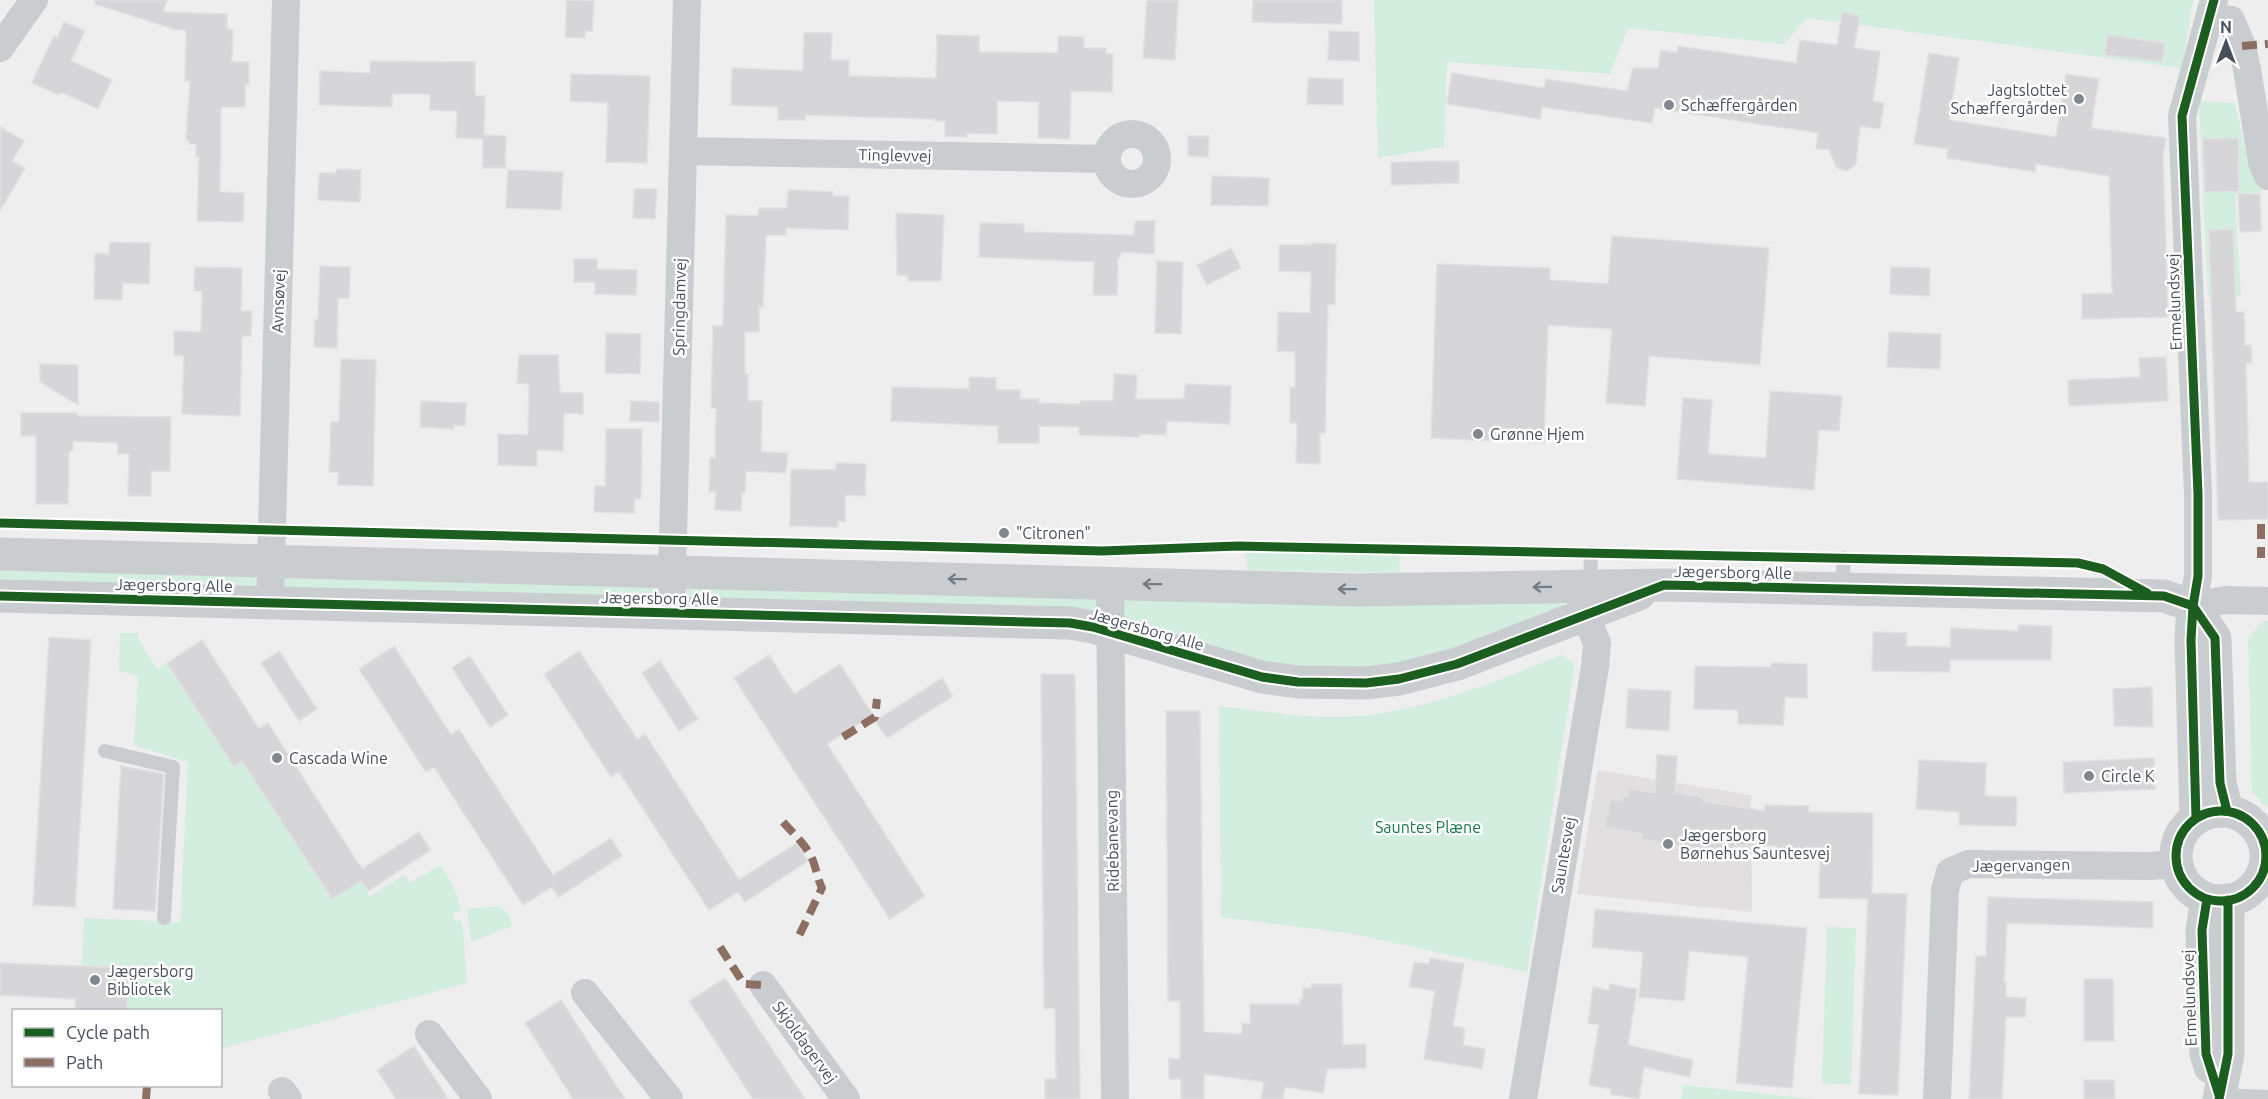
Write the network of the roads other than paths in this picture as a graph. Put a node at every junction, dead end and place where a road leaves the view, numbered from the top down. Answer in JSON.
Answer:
{"nodes":[{"id":1,"x":34,"y":0,"type":"edge"},
{"id":2,"x":286,"y":0,"type":"edge"},
{"id":3,"x":687,"y":0,"type":"edge"},
{"id":4,"x":2212,"y":9,"type":"edge"},
{"id":5,"x":0,"y":48,"type":"edge"},
{"id":6,"x":683,"y":151,"type":"junction"},
{"id":7,"x":1106,"y":159,"type":"dead end"},
{"id":8,"x":2268,"y":176,"type":"edge"},
{"id":9,"x":1591,"y":553,"type":"dead end"},
{"id":10,"x":0,"y":555,"type":"edge"},
{"id":11,"x":271,"y":562,"type":"junction"},
{"id":12,"x":672,"y":572,"type":"junction"},
{"id":13,"x":1110,"y":583,"type":"junction"},
{"id":14,"x":0,"y":596,"type":"edge"},
{"id":15,"x":1587,"y":600,"type":"junction"},
{"id":16,"x":2268,"y":601,"type":"edge"},
{"id":17,"x":270,"y":603,"type":"junction"},
{"id":18,"x":2193,"y":606,"type":"junction"},
{"id":19,"x":671,"y":613,"type":"junction"},
{"id":20,"x":1109,"y":632,"type":"junction"},
{"id":21,"x":105,"y":751,"type":"dead end"},
{"id":22,"x":2227,"y":811,"type":"junction"},
{"id":23,"x":2196,"y":818,"type":"junction"},
{"id":24,"x":2267,"y":863,"type":"edge"},
{"id":25,"x":2176,"y":864,"type":"junction"},
{"id":26,"x":2217,"y":899,"type":"junction"},
{"id":27,"x":164,"y":918,"type":"dead end"},
{"id":28,"x":763,"y":985,"type":"dead end"},
{"id":29,"x":585,"y":993,"type":"dead end"},
{"id":30,"x":429,"y":1034,"type":"dead end"},
{"id":31,"x":2218,"y":1097,"type":"edge"},
{"id":32,"x":2268,"y":1097,"type":"edge"},
{"id":33,"x":478,"y":1099,"type":"edge"},
{"id":34,"x":669,"y":1099,"type":"edge"},
{"id":35,"x":846,"y":1099,"type":"edge"},
{"id":36,"x":1115,"y":1099,"type":"edge"},
{"id":37,"x":1523,"y":1099,"type":"edge"},
{"id":38,"x":1937,"y":1099,"type":"edge"}],
"edges":[{"from":1,"to":5,"type":"street"},
{"from":2,"to":11,"type":"street","name":"Avnsøvej"},
{"from":3,"to":6,"type":"street","name":"Springdamvej"},
{"from":4,"to":8,"type":"street"},
{"from":4,"to":18,"type":"street","name":"Ermelundsvej"},
{"from":6,"to":7,"type":"street","name":"Tinglevvej"},
{"from":6,"to":12,"type":"street","name":"Springdamvej"},
{"from":9,"to":15,"type":"lane"},
{"from":10,"to":11,"type":"street","name":"Jægersborg Alle"},
{"from":11,"to":12,"type":"street","name":"Jægersborg Alle"},
{"from":11,"to":17,"type":"street","name":"Avnsøvej"},
{"from":13,"to":12,"type":"street","name":"Jægersborg Alle","one_way":true},
{"from":12,"to":19,"type":"street","name":"Springdamvej"},
{"from":15,"to":13,"type":"street","name":"Jægersborg Alle","one_way":true},
{"from":13,"to":20,"type":"street","name":"Ridebanevang"},
{"from":14,"to":17,"type":"street","name":"Jægersborg Alle"},
{"from":15,"to":18,"type":"street","name":"Jægersborg Alle"},
{"from":15,"to":20,"type":"street","name":"Jægersborg Alle"},
{"from":15,"to":37,"type":"street","name":"Sauntesvej"},
{"from":16,"to":18,"type":"street"},
{"from":17,"to":19,"type":"street","name":"Jægersborg Alle"},
{"from":18,"to":22,"type":"street"},
{"from":18,"to":23,"type":"street","name":"Ermelundsvej"},
{"from":19,"to":20,"type":"street","name":"Jægersborg Alle"},
{"from":20,"to":36,"type":"street","name":"Ridebanevang"},
{"from":21,"to":27,"type":"lane"},
{"from":22,"to":23,"type":"street"},
{"from":22,"to":24,"type":"street"},
{"from":23,"to":25,"type":"street"},
{"from":24,"to":26,"type":"street"},
{"from":25,"to":26,"type":"street"},
{"from":25,"to":38,"type":"street","name":"Jægervangen"},
{"from":26,"to":31,"type":"street"},
{"from":28,"to":35,"type":"street","name":"Skjoldagervej"},
{"from":29,"to":34,"type":"street"},
{"from":30,"to":33,"type":"street"},
{"from":31,"to":32,"type":"lane"}]}
